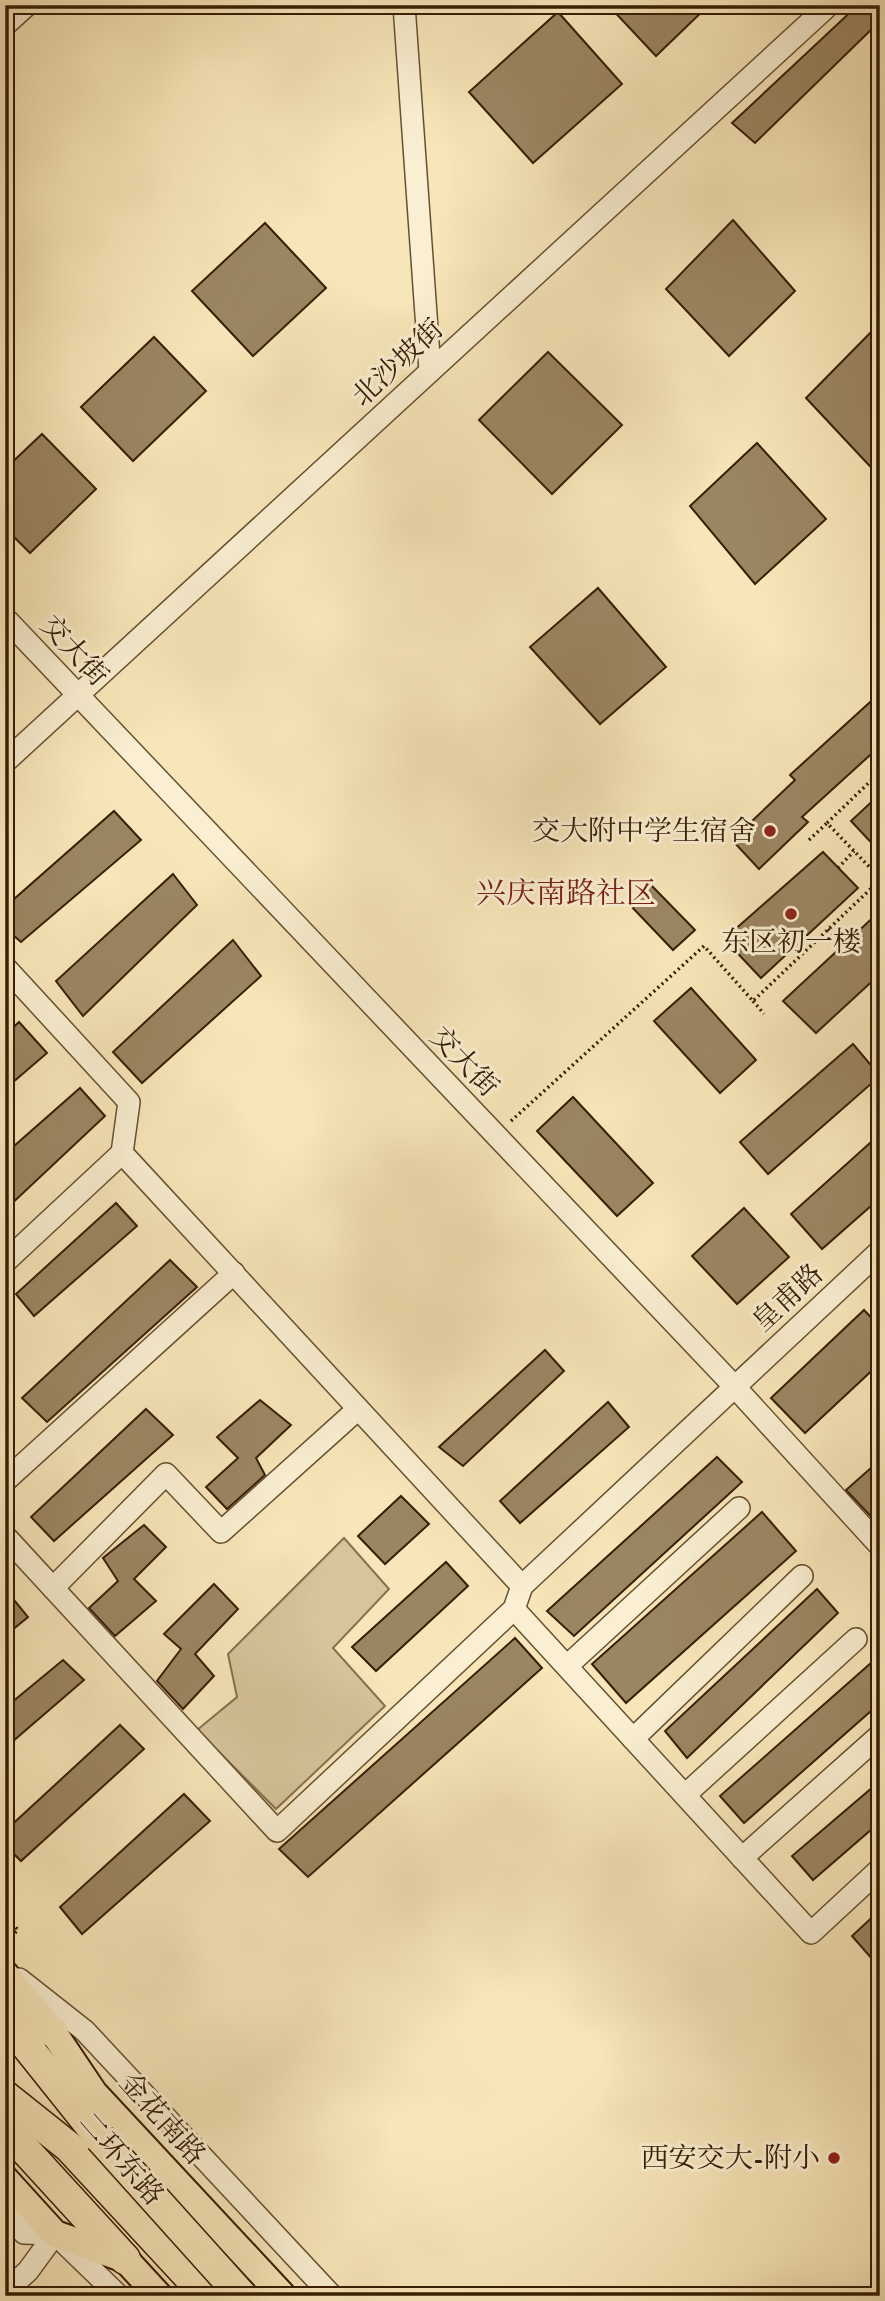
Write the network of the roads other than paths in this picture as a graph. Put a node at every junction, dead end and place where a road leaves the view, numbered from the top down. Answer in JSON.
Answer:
{"nodes":[{"id":1,"x":27,"y":5,"type":"edge"},
{"id":2,"x":404,"y":5,"type":"edge"},
{"id":3,"x":829,"y":5,"type":"edge"},
{"id":4,"x":5,"y":25,"type":"edge"},
{"id":5,"x":430,"y":371,"type":"junction"},
{"id":6,"x":5,"y":618,"type":"edge"},
{"id":7,"x":76,"y":695,"type":"junction"},
{"id":8,"x":5,"y":762,"type":"edge"},
{"id":9,"x":5,"y":967,"type":"edge"},
{"id":10,"x":122,"y":1153,"type":"junction"},
{"id":11,"x":880,"y":1251,"type":"edge"},
{"id":12,"x":5,"y":1262,"type":"edge"},
{"id":13,"x":234,"y":1273,"type":"junction"},
{"id":14,"x":734,"y":1386,"type":"junction"},
{"id":15,"x":358,"y":1409,"type":"junction"},
{"id":16,"x":5,"y":1481,"type":"edge"},
{"id":17,"x":739,"y":1508,"type":"dead end"},
{"id":18,"x":5,"y":1536,"type":"edge"},
{"id":19,"x":880,"y":1546,"type":"edge"},
{"id":20,"x":802,"y":1576,"type":"dead end"},
{"id":21,"x":522,"y":1586,"type":"junction"},
{"id":22,"x":53,"y":1588,"type":"junction"},
{"id":23,"x":514,"y":1609,"type":"junction"},
{"id":24,"x":856,"y":1639,"type":"dead end"},
{"id":25,"x":567,"y":1666,"type":"junction"},
{"id":26,"x":880,"y":1735,"type":"edge"},
{"id":27,"x":633,"y":1739,"type":"junction"},
{"id":28,"x":685,"y":1796,"type":"junction"},
{"id":29,"x":743,"y":1858,"type":"junction"},
{"id":30,"x":880,"y":1869,"type":"edge"},
{"id":31,"x":5,"y":1968,"type":"edge"},
{"id":32,"x":5,"y":1974,"type":"edge"},
{"id":33,"x":5,"y":2005,"type":"edge"},
{"id":34,"x":5,"y":2019,"type":"edge"},
{"id":35,"x":53,"y":2032,"type":"junction"},
{"id":36,"x":5,"y":2096,"type":"edge"},
{"id":37,"x":5,"y":2128,"type":"edge"},
{"id":38,"x":5,"y":2179,"type":"edge"},
{"id":39,"x":5,"y":2212,"type":"edge"},
{"id":40,"x":55,"y":2234,"type":"junction"},
{"id":41,"x":125,"y":2259,"type":"junction"},
{"id":42,"x":5,"y":2292,"type":"edge"},
{"id":43,"x":119,"y":2296,"type":"edge"},
{"id":44,"x":159,"y":2296,"type":"edge"},
{"id":45,"x":207,"y":2296,"type":"edge"},
{"id":46,"x":242,"y":2296,"type":"edge"},
{"id":47,"x":284,"y":2296,"type":"edge"},
{"id":48,"x":331,"y":2296,"type":"edge"}],
"edges":[{"from":1,"to":4,"type":"street"},
{"from":2,"to":5,"type":"street"},
{"from":3,"to":5,"type":"street","name":"北沙坡街"},
{"from":5,"to":7,"type":"street","name":"北沙坡街"},
{"from":6,"to":7,"type":"street","name":"交大街"},
{"from":7,"to":8,"type":"street","name":"北沙坡街"},
{"from":7,"to":14,"type":"street","name":"交大街"},
{"from":9,"to":10,"type":"street"},
{"from":10,"to":12,"type":"street"},
{"from":10,"to":13,"type":"street"},
{"from":11,"to":14,"type":"street","name":"皇甫路"},
{"from":13,"to":15,"type":"street"},
{"from":13,"to":16,"type":"street"},
{"from":14,"to":19,"type":"street","name":"交大街"},
{"from":14,"to":21,"type":"street","name":"皇甫路"},
{"from":15,"to":21,"type":"street"},
{"from":15,"to":22,"type":"street"},
{"from":17,"to":25,"type":"street"},
{"from":18,"to":22,"type":"street"},
{"from":20,"to":27,"type":"street"},
{"from":21,"to":23,"type":"street"},
{"from":22,"to":23,"type":"street"},
{"from":23,"to":25,"type":"street"},
{"from":24,"to":28,"type":"street"},
{"from":25,"to":27,"type":"street"},
{"from":26,"to":29,"type":"street"},
{"from":27,"to":28,"type":"street"},
{"from":28,"to":29,"type":"street"},
{"from":29,"to":30,"type":"street"},
{"from":31,"to":48,"type":"street"},
{"from":32,"to":35,"type":"main road","name":"金花南路"},
{"from":33,"to":35,"type":"highway"},
{"from":34,"to":46,"type":"highway","name":"二环东路","bridge":true},
{"from":35,"to":47,"type":"main road","name":"金花南路"},
{"from":36,"to":45,"type":"highway","name":"二环东路"},
{"from":37,"to":41,"type":"highway"},
{"from":38,"to":40,"type":"main road"},
{"from":39,"to":40,"type":"street"},
{"from":40,"to":41,"type":"main road"},
{"from":40,"to":42,"type":"street"},
{"from":40,"to":43,"type":"street"},
{"from":41,"to":44,"type":"main road"}]}
